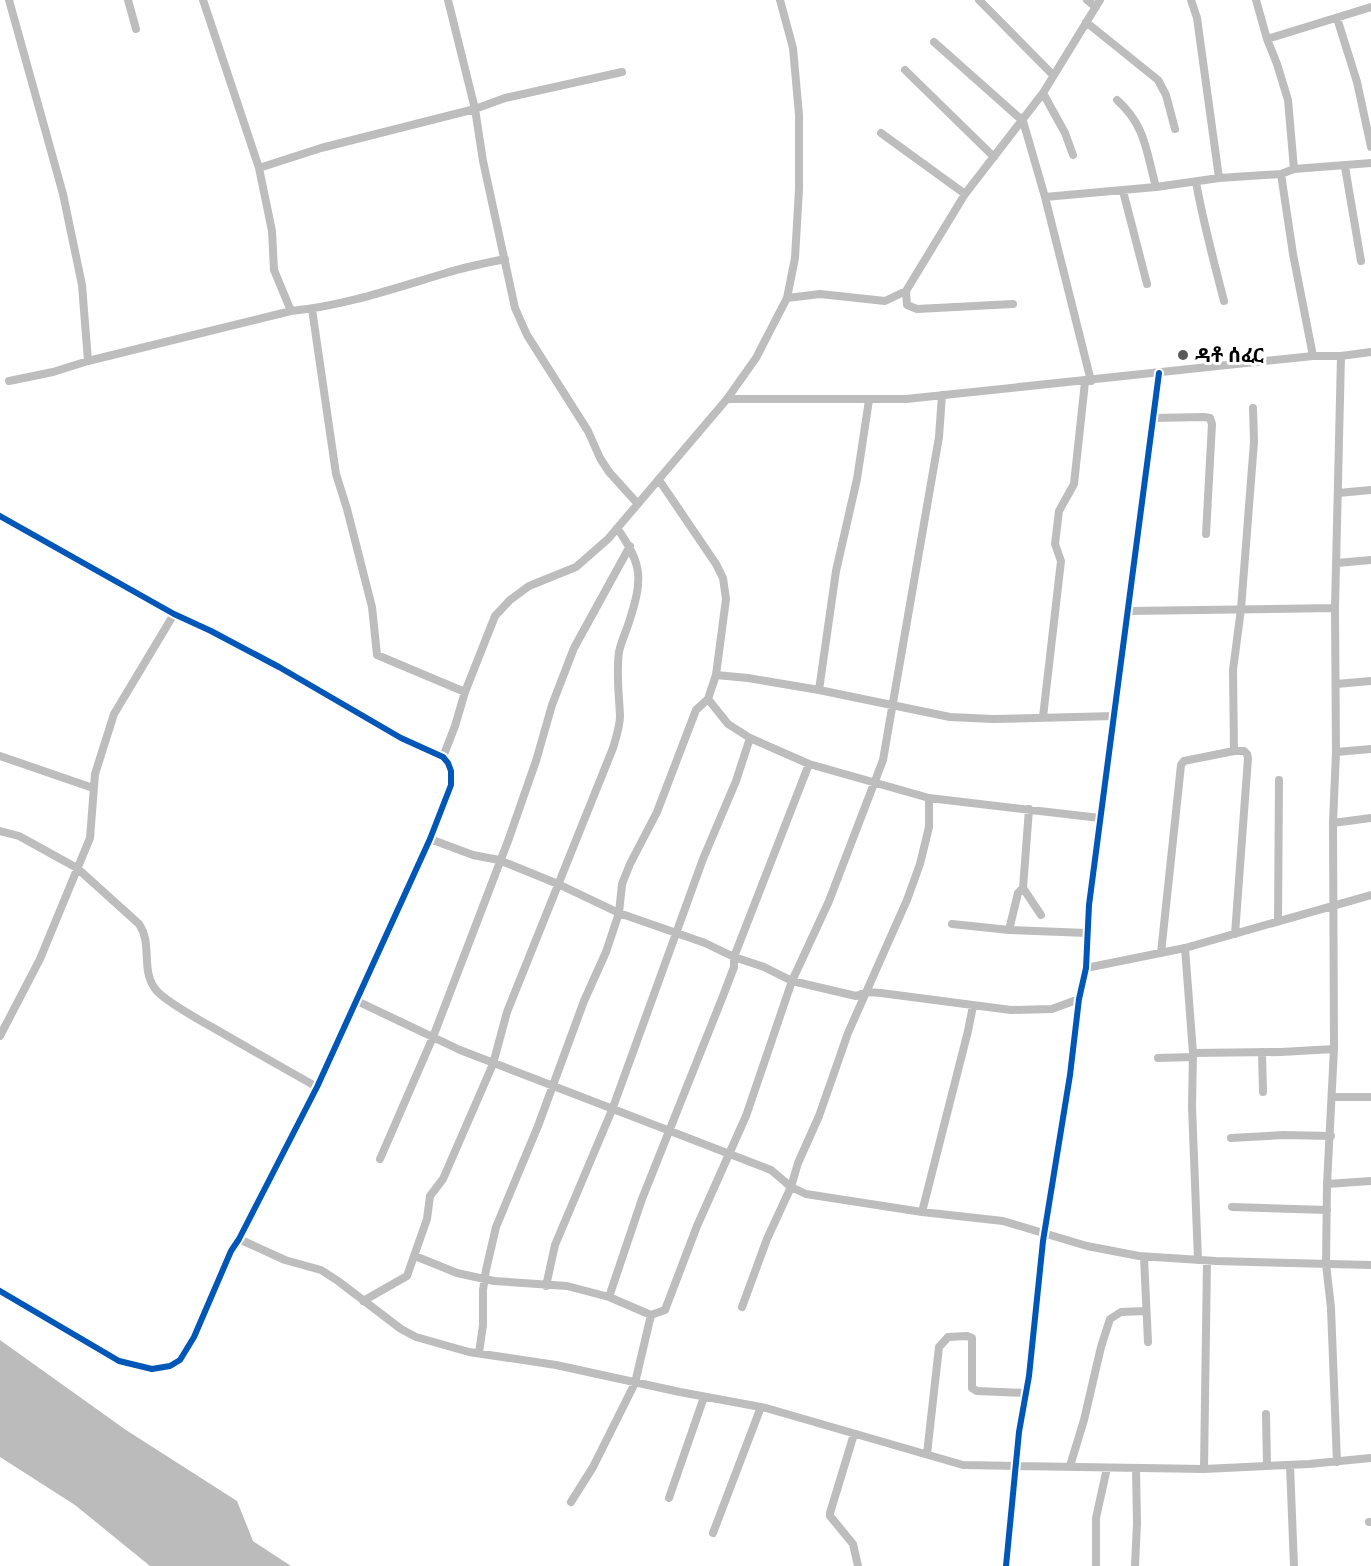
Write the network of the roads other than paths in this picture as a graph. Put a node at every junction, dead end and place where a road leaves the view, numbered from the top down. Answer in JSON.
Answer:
{"nodes":[{"id":1,"x":9,"y":0,"type":"edge"},
{"id":2,"x":128,"y":0,"type":"edge"},
{"id":3,"x":203,"y":0,"type":"edge"},
{"id":4,"x":448,"y":0,"type":"edge"},
{"id":5,"x":780,"y":0,"type":"edge"},
{"id":6,"x":979,"y":0,"type":"edge"},
{"id":7,"x":1088,"y":0,"type":"edge"},
{"id":8,"x":1191,"y":0,"type":"edge"},
{"id":9,"x":1256,"y":0,"type":"edge"},
{"id":10,"x":1098,"y":4,"type":"edge"},
{"id":11,"x":1371,"y":7,"type":"edge"},
{"id":12,"x":1336,"y":18,"type":"junction"},
{"id":13,"x":1086,"y":22,"type":"junction"},
{"id":14,"x":136,"y":29,"type":"dead end"},
{"id":15,"x":1267,"y":39,"type":"junction"},
{"id":16,"x":934,"y":42,"type":"dead end"},
{"id":17,"x":905,"y":70,"type":"dead end"},
{"id":18,"x":622,"y":72,"type":"dead end"},
{"id":19,"x":1053,"y":75,"type":"junction"},
{"id":20,"x":1043,"y":93,"type":"junction"},
{"id":21,"x":1117,"y":100,"type":"dead end"},
{"id":22,"x":475,"y":109,"type":"junction"},
{"id":23,"x":1023,"y":121,"type":"junction"},
{"id":24,"x":1175,"y":129,"type":"dead end"},
{"id":25,"x":881,"y":133,"type":"dead end"},
{"id":26,"x":1371,"y":147,"type":"edge"},
{"id":27,"x":1073,"y":155,"type":"dead end"},
{"id":28,"x":993,"y":156,"type":"junction"},
{"id":29,"x":1371,"y":164,"type":"edge"},
{"id":30,"x":1345,"y":167,"type":"junction"},
{"id":31,"x":259,"y":168,"type":"junction"},
{"id":32,"x":1294,"y":169,"type":"junction"},
{"id":33,"x":1281,"y":174,"type":"junction"},
{"id":34,"x":1219,"y":178,"type":"junction"},
{"id":35,"x":1196,"y":182,"type":"junction"},
{"id":36,"x":1156,"y":187,"type":"junction"},
{"id":37,"x":1123,"y":191,"type":"junction"},
{"id":38,"x":965,"y":194,"type":"junction"},
{"id":39,"x":1045,"y":197,"type":"junction"},
{"id":40,"x":505,"y":259,"type":"junction"},
{"id":41,"x":1361,"y":261,"type":"dead end"},
{"id":42,"x":1147,"y":284,"type":"dead end"},
{"id":43,"x":906,"y":291,"type":"junction"},
{"id":44,"x":787,"y":298,"type":"junction"},
{"id":45,"x":1224,"y":302,"type":"dead end"},
{"id":46,"x":1013,"y":304,"type":"dead end"},
{"id":47,"x":312,"y":309,"type":"junction"},
{"id":48,"x":291,"y":311,"type":"junction"},
{"id":49,"x":1371,"y":352,"type":"edge"},
{"id":50,"x":1313,"y":356,"type":"junction"},
{"id":51,"x":1341,"y":356,"type":"junction"},
{"id":52,"x":88,"y":361,"type":"junction"},
{"id":53,"x":1159,"y":373,"type":"junction"},
{"id":54,"x":9,"y":381,"type":"dead end"},
{"id":55,"x":1088,"y":382,"type":"junction"},
{"id":56,"x":942,"y":395,"type":"junction"},
{"id":57,"x":727,"y":399,"type":"junction"},
{"id":58,"x":869,"y":400,"type":"junction"},
{"id":59,"x":1253,"y":408,"type":"dead end"},
{"id":60,"x":1153,"y":418,"type":"junction"},
{"id":61,"x":659,"y":480,"type":"junction"},
{"id":62,"x":1371,"y":490,"type":"edge"},
{"id":63,"x":1338,"y":493,"type":"junction"},
{"id":64,"x":638,"y":503,"type":"junction"},
{"id":65,"x":0,"y":516,"type":"edge"},
{"id":66,"x":617,"y":528,"type":"junction"},
{"id":67,"x":1206,"y":534,"type":"dead end"},
{"id":68,"x":630,"y":546,"type":"junction"},
{"id":69,"x":1371,"y":560,"type":"edge"},
{"id":70,"x":1337,"y":563,"type":"junction"},
{"id":71,"x":1335,"y":608,"type":"junction"},
{"id":72,"x":1241,"y":609,"type":"junction"},
{"id":73,"x":1129,"y":611,"type":"junction"},
{"id":74,"x":174,"y":614,"type":"junction"},
{"id":75,"x":716,"y":675,"type":"junction"},
{"id":76,"x":1371,"y":681,"type":"edge"},
{"id":77,"x":1336,"y":684,"type":"junction"},
{"id":78,"x":819,"y":690,"type":"junction"},
{"id":79,"x":465,"y":692,"type":"junction"},
{"id":80,"x":708,"y":699,"type":"junction"},
{"id":81,"x":894,"y":705,"type":"junction"},
{"id":82,"x":1115,"y":716,"type":"junction"},
{"id":83,"x":1043,"y":717,"type":"junction"},
{"id":84,"x":750,"y":738,"type":"junction"},
{"id":85,"x":1371,"y":748,"type":"edge"},
{"id":86,"x":1233,"y":752,"type":"junction"},
{"id":87,"x":1336,"y":752,"type":"junction"},
{"id":88,"x":0,"y":756,"type":"edge"},
{"id":89,"x":442,"y":758,"type":"junction"},
{"id":90,"x":809,"y":764,"type":"junction"},
{"id":91,"x":1280,"y":780,"type":"dead end"},
{"id":92,"x":876,"y":783,"type":"junction"},
{"id":93,"x":93,"y":788,"type":"junction"},
{"id":94,"x":928,"y":798,"type":"junction"},
{"id":95,"x":1029,"y":809,"type":"junction"},
{"id":96,"x":1100,"y":818,"type":"junction"},
{"id":97,"x":1371,"y":818,"type":"edge"},
{"id":98,"x":1333,"y":823,"type":"junction"},
{"id":99,"x":0,"y":831,"type":"edge"},
{"id":100,"x":430,"y":839,"type":"junction"},
{"id":101,"x":500,"y":860,"type":"junction"},
{"id":102,"x":77,"y":868,"type":"junction"},
{"id":103,"x":558,"y":884,"type":"junction"},
{"id":104,"x":1023,"y":888,"type":"junction"},
{"id":105,"x":1371,"y":895,"type":"edge"},
{"id":106,"x":1333,"y":905,"type":"junction"},
{"id":107,"x":619,"y":914,"type":"junction"},
{"id":108,"x":1041,"y":915,"type":"dead end"},
{"id":109,"x":1278,"y":921,"type":"junction"},
{"id":110,"x":952,"y":924,"type":"dead end"},
{"id":111,"x":1009,"y":930,"type":"junction"},
{"id":112,"x":677,"y":932,"type":"junction"},
{"id":113,"x":1087,"y":933,"type":"junction"},
{"id":114,"x":1235,"y":934,"type":"junction"},
{"id":115,"x":1185,"y":948,"type":"junction"},
{"id":116,"x":1161,"y":953,"type":"junction"},
{"id":117,"x":734,"y":957,"type":"junction"},
{"id":118,"x":1086,"y":968,"type":"junction"},
{"id":119,"x":792,"y":981,"type":"junction"},
{"id":120,"x":867,"y":992,"type":"junction"},
{"id":121,"x":1079,"y":999,"type":"junction"},
{"id":122,"x":357,"y":1001,"type":"junction"},
{"id":123,"x":973,"y":1006,"type":"junction"},
{"id":124,"x":0,"y":1036,"type":"edge"},
{"id":125,"x":433,"y":1037,"type":"junction"},
{"id":126,"x":1334,"y":1049,"type":"junction"},
{"id":127,"x":1262,"y":1052,"type":"junction"},
{"id":128,"x":1193,"y":1055,"type":"junction"},
{"id":129,"x":1158,"y":1058,"type":"dead end"},
{"id":130,"x":493,"y":1064,"type":"junction"},
{"id":131,"x":552,"y":1086,"type":"junction"},
{"id":132,"x":317,"y":1087,"type":"junction"},
{"id":133,"x":1263,"y":1092,"type":"dead end"},
{"id":134,"x":1333,"y":1097,"type":"junction"},
{"id":135,"x":1371,"y":1097,"type":"edge"},
{"id":136,"x":612,"y":1110,"type":"junction"},
{"id":137,"x":670,"y":1131,"type":"junction"},
{"id":138,"x":1331,"y":1136,"type":"junction"},
{"id":139,"x":1231,"y":1138,"type":"dead end"},
{"id":140,"x":730,"y":1154,"type":"junction"},
{"id":141,"x":380,"y":1159,"type":"dead end"},
{"id":142,"x":1371,"y":1181,"type":"edge"},
{"id":143,"x":1327,"y":1184,"type":"junction"},
{"id":144,"x":791,"y":1187,"type":"junction"},
{"id":145,"x":1232,"y":1207,"type":"dead end"},
{"id":146,"x":1327,"y":1210,"type":"junction"},
{"id":147,"x":922,"y":1212,"type":"junction"},
{"id":148,"x":1044,"y":1234,"type":"junction"},
{"id":149,"x":239,"y":1239,"type":"junction"},
{"id":150,"x":415,"y":1256,"type":"junction"},
{"id":151,"x":1144,"y":1257,"type":"junction"},
{"id":152,"x":1203,"y":1260,"type":"junction"},
{"id":153,"x":1326,"y":1264,"type":"junction"},
{"id":154,"x":1371,"y":1264,"type":"edge"},
{"id":155,"x":485,"y":1279,"type":"junction"},
{"id":156,"x":546,"y":1286,"type":"junction"},
{"id":157,"x":0,"y":1291,"type":"edge"},
{"id":158,"x":609,"y":1297,"type":"junction"},
{"id":159,"x":363,"y":1302,"type":"junction"},
{"id":160,"x":742,"y":1307,"type":"dead end"},
{"id":161,"x":1146,"y":1311,"type":"junction"},
{"id":162,"x":651,"y":1315,"type":"junction"},
{"id":163,"x":1148,"y":1342,"type":"dead end"},
{"id":164,"x":479,"y":1353,"type":"junction"},
{"id":165,"x":635,"y":1383,"type":"junction"},
{"id":166,"x":1026,"y":1393,"type":"junction"},
{"id":167,"x":704,"y":1396,"type":"junction"},
{"id":168,"x":761,"y":1407,"type":"junction"},
{"id":169,"x":1266,"y":1414,"type":"dead end"},
{"id":170,"x":855,"y":1434,"type":"junction"},
{"id":171,"x":927,"y":1454,"type":"junction"},
{"id":172,"x":1371,"y":1458,"type":"edge"},
{"id":173,"x":1337,"y":1462,"type":"junction"},
{"id":174,"x":1017,"y":1464,"type":"junction"},
{"id":175,"x":1290,"y":1465,"type":"junction"},
{"id":176,"x":1070,"y":1466,"type":"junction"},
{"id":177,"x":1267,"y":1466,"type":"junction"},
{"id":178,"x":1107,"y":1468,"type":"junction"},
{"id":179,"x":1136,"y":1469,"type":"junction"},
{"id":180,"x":1204,"y":1469,"type":"junction"},
{"id":181,"x":669,"y":1498,"type":"dead end"},
{"id":182,"x":571,"y":1502,"type":"dead end"},
{"id":183,"x":713,"y":1533,"type":"dead end"},
{"id":184,"x":858,"y":1566,"type":"edge"},
{"id":185,"x":1006,"y":1566,"type":"edge"},
{"id":186,"x":1096,"y":1566,"type":"edge"},
{"id":187,"x":1135,"y":1566,"type":"edge"},
{"id":188,"x":1294,"y":1566,"type":"edge"}],
"edges":[{"from":1,"to":52,"type":"street"},
{"from":2,"to":14,"type":"street"},
{"from":3,"to":31,"type":"street"},
{"from":4,"to":22,"type":"street"},
{"from":5,"to":44,"type":"street"},
{"from":6,"to":19,"type":"street"},
{"from":7,"to":10,"type":"street"},
{"from":8,"to":34,"type":"street"},
{"from":9,"to":15,"type":"street"},
{"from":10,"to":13,"type":"street"},
{"from":11,"to":12,"type":"street"},
{"from":12,"to":15,"type":"street"},
{"from":12,"to":26,"type":"street"},
{"from":13,"to":19,"type":"street"},
{"from":13,"to":24,"type":"street"},
{"from":15,"to":32,"type":"street"},
{"from":16,"to":23,"type":"street"},
{"from":17,"to":28,"type":"street"},
{"from":18,"to":22,"type":"street"},
{"from":19,"to":20,"type":"street"},
{"from":20,"to":23,"type":"street"},
{"from":20,"to":27,"type":"street"},
{"from":21,"to":36,"type":"street"},
{"from":22,"to":31,"type":"street"},
{"from":22,"to":40,"type":"street"},
{"from":23,"to":28,"type":"street"},
{"from":23,"to":39,"type":"street"},
{"from":25,"to":38,"type":"street"},
{"from":28,"to":38,"type":"street"},
{"from":29,"to":30,"type":"street"},
{"from":30,"to":32,"type":"street"},
{"from":30,"to":41,"type":"street"},
{"from":31,"to":48,"type":"street"},
{"from":32,"to":33,"type":"street"},
{"from":33,"to":34,"type":"street"},
{"from":33,"to":50,"type":"street"},
{"from":34,"to":35,"type":"street"},
{"from":35,"to":36,"type":"street"},
{"from":35,"to":45,"type":"street"},
{"from":36,"to":37,"type":"street"},
{"from":37,"to":39,"type":"street"},
{"from":37,"to":42,"type":"street"},
{"from":38,"to":43,"type":"street"},
{"from":39,"to":55,"type":"street"},
{"from":40,"to":47,"type":"street"},
{"from":40,"to":64,"type":"street"},
{"from":43,"to":44,"type":"street"},
{"from":43,"to":46,"type":"street"},
{"from":44,"to":57,"type":"street"},
{"from":47,"to":48,"type":"street"},
{"from":47,"to":79,"type":"street"},
{"from":48,"to":52,"type":"street"},
{"from":49,"to":51,"type":"street"},
{"from":50,"to":51,"type":"street"},
{"from":50,"to":53,"type":"street"},
{"from":51,"to":63,"type":"street"},
{"from":52,"to":54,"type":"street"},
{"from":53,"to":55,"type":"street"},
{"from":53,"to":60,"type":"street"},
{"from":55,"to":56,"type":"street"},
{"from":55,"to":83,"type":"street"},
{"from":56,"to":58,"type":"street"},
{"from":56,"to":81,"type":"street"},
{"from":57,"to":58,"type":"street"},
{"from":57,"to":61,"type":"street"},
{"from":58,"to":78,"type":"street"},
{"from":59,"to":72,"type":"street"},
{"from":60,"to":67,"type":"street"},
{"from":60,"to":73,"type":"street"},
{"from":61,"to":64,"type":"street"},
{"from":61,"to":75,"type":"street"},
{"from":62,"to":63,"type":"street"},
{"from":63,"to":70,"type":"street"},
{"from":64,"to":66,"type":"street"},
{"from":65,"to":74,"type":"street"},
{"from":66,"to":68,"type":"street"},
{"from":66,"to":79,"type":"street"},
{"from":68,"to":101,"type":"street"},
{"from":68,"to":103,"type":"street"},
{"from":69,"to":70,"type":"street"},
{"from":70,"to":71,"type":"street"},
{"from":71,"to":72,"type":"street"},
{"from":71,"to":77,"type":"street"},
{"from":72,"to":73,"type":"street"},
{"from":72,"to":86,"type":"street"},
{"from":73,"to":82,"type":"street"},
{"from":74,"to":89,"type":"street"},
{"from":74,"to":93,"type":"street"},
{"from":75,"to":78,"type":"street"},
{"from":75,"to":80,"type":"street"},
{"from":76,"to":77,"type":"street"},
{"from":77,"to":87,"type":"street"},
{"from":78,"to":81,"type":"street"},
{"from":79,"to":89,"type":"street"},
{"from":80,"to":84,"type":"street"},
{"from":80,"to":107,"type":"street"},
{"from":81,"to":83,"type":"street"},
{"from":81,"to":92,"type":"street"},
{"from":82,"to":83,"type":"street"},
{"from":82,"to":96,"type":"street"},
{"from":84,"to":90,"type":"street"},
{"from":84,"to":112,"type":"street"},
{"from":85,"to":87,"type":"street"},
{"from":86,"to":114,"type":"street"},
{"from":86,"to":116,"type":"street"},
{"from":87,"to":98,"type":"street"},
{"from":88,"to":93,"type":"street"},
{"from":89,"to":100,"type":"street"},
{"from":90,"to":92,"type":"street"},
{"from":90,"to":117,"type":"street"},
{"from":91,"to":109,"type":"street"},
{"from":92,"to":94,"type":"street"},
{"from":92,"to":119,"type":"street"},
{"from":93,"to":102,"type":"street"},
{"from":94,"to":95,"type":"street"},
{"from":94,"to":120,"type":"street"},
{"from":95,"to":96,"type":"street"},
{"from":95,"to":104,"type":"street"},
{"from":96,"to":113,"type":"street"},
{"from":97,"to":98,"type":"street"},
{"from":98,"to":106,"type":"street"},
{"from":99,"to":102,"type":"street"},
{"from":100,"to":101,"type":"street"},
{"from":100,"to":122,"type":"street"},
{"from":101,"to":103,"type":"street"},
{"from":101,"to":125,"type":"street"},
{"from":102,"to":124,"type":"street"},
{"from":102,"to":132,"type":"street"},
{"from":103,"to":107,"type":"street"},
{"from":103,"to":130,"type":"street"},
{"from":104,"to":108,"type":"street"},
{"from":104,"to":111,"type":"street"},
{"from":105,"to":106,"type":"street"},
{"from":106,"to":109,"type":"street"},
{"from":106,"to":126,"type":"street"},
{"from":107,"to":112,"type":"street"},
{"from":107,"to":131,"type":"street"},
{"from":109,"to":114,"type":"street"},
{"from":110,"to":111,"type":"street"},
{"from":111,"to":113,"type":"street"},
{"from":112,"to":117,"type":"street"},
{"from":112,"to":136,"type":"street"},
{"from":113,"to":118,"type":"street"},
{"from":114,"to":115,"type":"street"},
{"from":115,"to":116,"type":"street"},
{"from":115,"to":128,"type":"street"},
{"from":116,"to":118,"type":"street"},
{"from":117,"to":119,"type":"street"},
{"from":117,"to":137,"type":"street"},
{"from":118,"to":121,"type":"street"},
{"from":119,"to":120,"type":"street"},
{"from":119,"to":140,"type":"street"},
{"from":120,"to":123,"type":"street"},
{"from":120,"to":144,"type":"street"},
{"from":121,"to":123,"type":"street"},
{"from":121,"to":148,"type":"street"},
{"from":122,"to":125,"type":"street"},
{"from":122,"to":132,"type":"street"},
{"from":123,"to":147,"type":"street"},
{"from":125,"to":130,"type":"street"},
{"from":125,"to":141,"type":"street"},
{"from":126,"to":127,"type":"street"},
{"from":126,"to":134,"type":"street"},
{"from":127,"to":128,"type":"street"},
{"from":127,"to":133,"type":"street"},
{"from":128,"to":129,"type":"street"},
{"from":128,"to":152,"type":"street"},
{"from":130,"to":131,"type":"street"},
{"from":130,"to":150,"type":"street"},
{"from":131,"to":136,"type":"street"},
{"from":131,"to":155,"type":"street"},
{"from":132,"to":149,"type":"street"},
{"from":134,"to":135,"type":"street"},
{"from":134,"to":138,"type":"street"},
{"from":136,"to":137,"type":"street"},
{"from":136,"to":156,"type":"street"},
{"from":137,"to":140,"type":"street"},
{"from":137,"to":158,"type":"street"},
{"from":138,"to":139,"type":"street"},
{"from":138,"to":143,"type":"street"},
{"from":140,"to":144,"type":"street"},
{"from":140,"to":162,"type":"street"},
{"from":142,"to":143,"type":"street"},
{"from":143,"to":146,"type":"street"},
{"from":144,"to":147,"type":"street"},
{"from":144,"to":160,"type":"street"},
{"from":145,"to":146,"type":"street"},
{"from":146,"to":153,"type":"street"},
{"from":147,"to":148,"type":"street"},
{"from":148,"to":151,"type":"street"},
{"from":148,"to":166,"type":"street"},
{"from":149,"to":157,"type":"street"},
{"from":149,"to":159,"type":"street"},
{"from":150,"to":155,"type":"street"},
{"from":150,"to":159,"type":"street"},
{"from":151,"to":152,"type":"street"},
{"from":151,"to":161,"type":"street"},
{"from":152,"to":153,"type":"street"},
{"from":152,"to":180,"type":"street"},
{"from":153,"to":154,"type":"street"},
{"from":153,"to":173,"type":"street"},
{"from":155,"to":156,"type":"street"},
{"from":155,"to":164,"type":"street"},
{"from":156,"to":158,"type":"street"},
{"from":158,"to":162,"type":"street"},
{"from":159,"to":164,"type":"street"},
{"from":161,"to":163,"type":"street"},
{"from":161,"to":176,"type":"street"},
{"from":162,"to":165,"type":"street"},
{"from":164,"to":165,"type":"street"},
{"from":165,"to":167,"type":"street"},
{"from":165,"to":182,"type":"street"},
{"from":166,"to":171,"type":"street"},
{"from":166,"to":174,"type":"street"},
{"from":167,"to":168,"type":"street"},
{"from":167,"to":181,"type":"street"},
{"from":168,"to":170,"type":"street"},
{"from":168,"to":183,"type":"street"},
{"from":169,"to":177,"type":"street"},
{"from":170,"to":171,"type":"street"},
{"from":170,"to":184,"type":"street"},
{"from":171,"to":174,"type":"street"},
{"from":172,"to":173,"type":"street"},
{"from":173,"to":175,"type":"street"},
{"from":174,"to":176,"type":"street"},
{"from":174,"to":185,"type":"street"},
{"from":175,"to":177,"type":"street"},
{"from":175,"to":188,"type":"street"},
{"from":176,"to":178,"type":"street"},
{"from":177,"to":180,"type":"street"},
{"from":178,"to":179,"type":"street"},
{"from":178,"to":186,"type":"street"},
{"from":179,"to":180,"type":"street"},
{"from":179,"to":187,"type":"street"}]}
